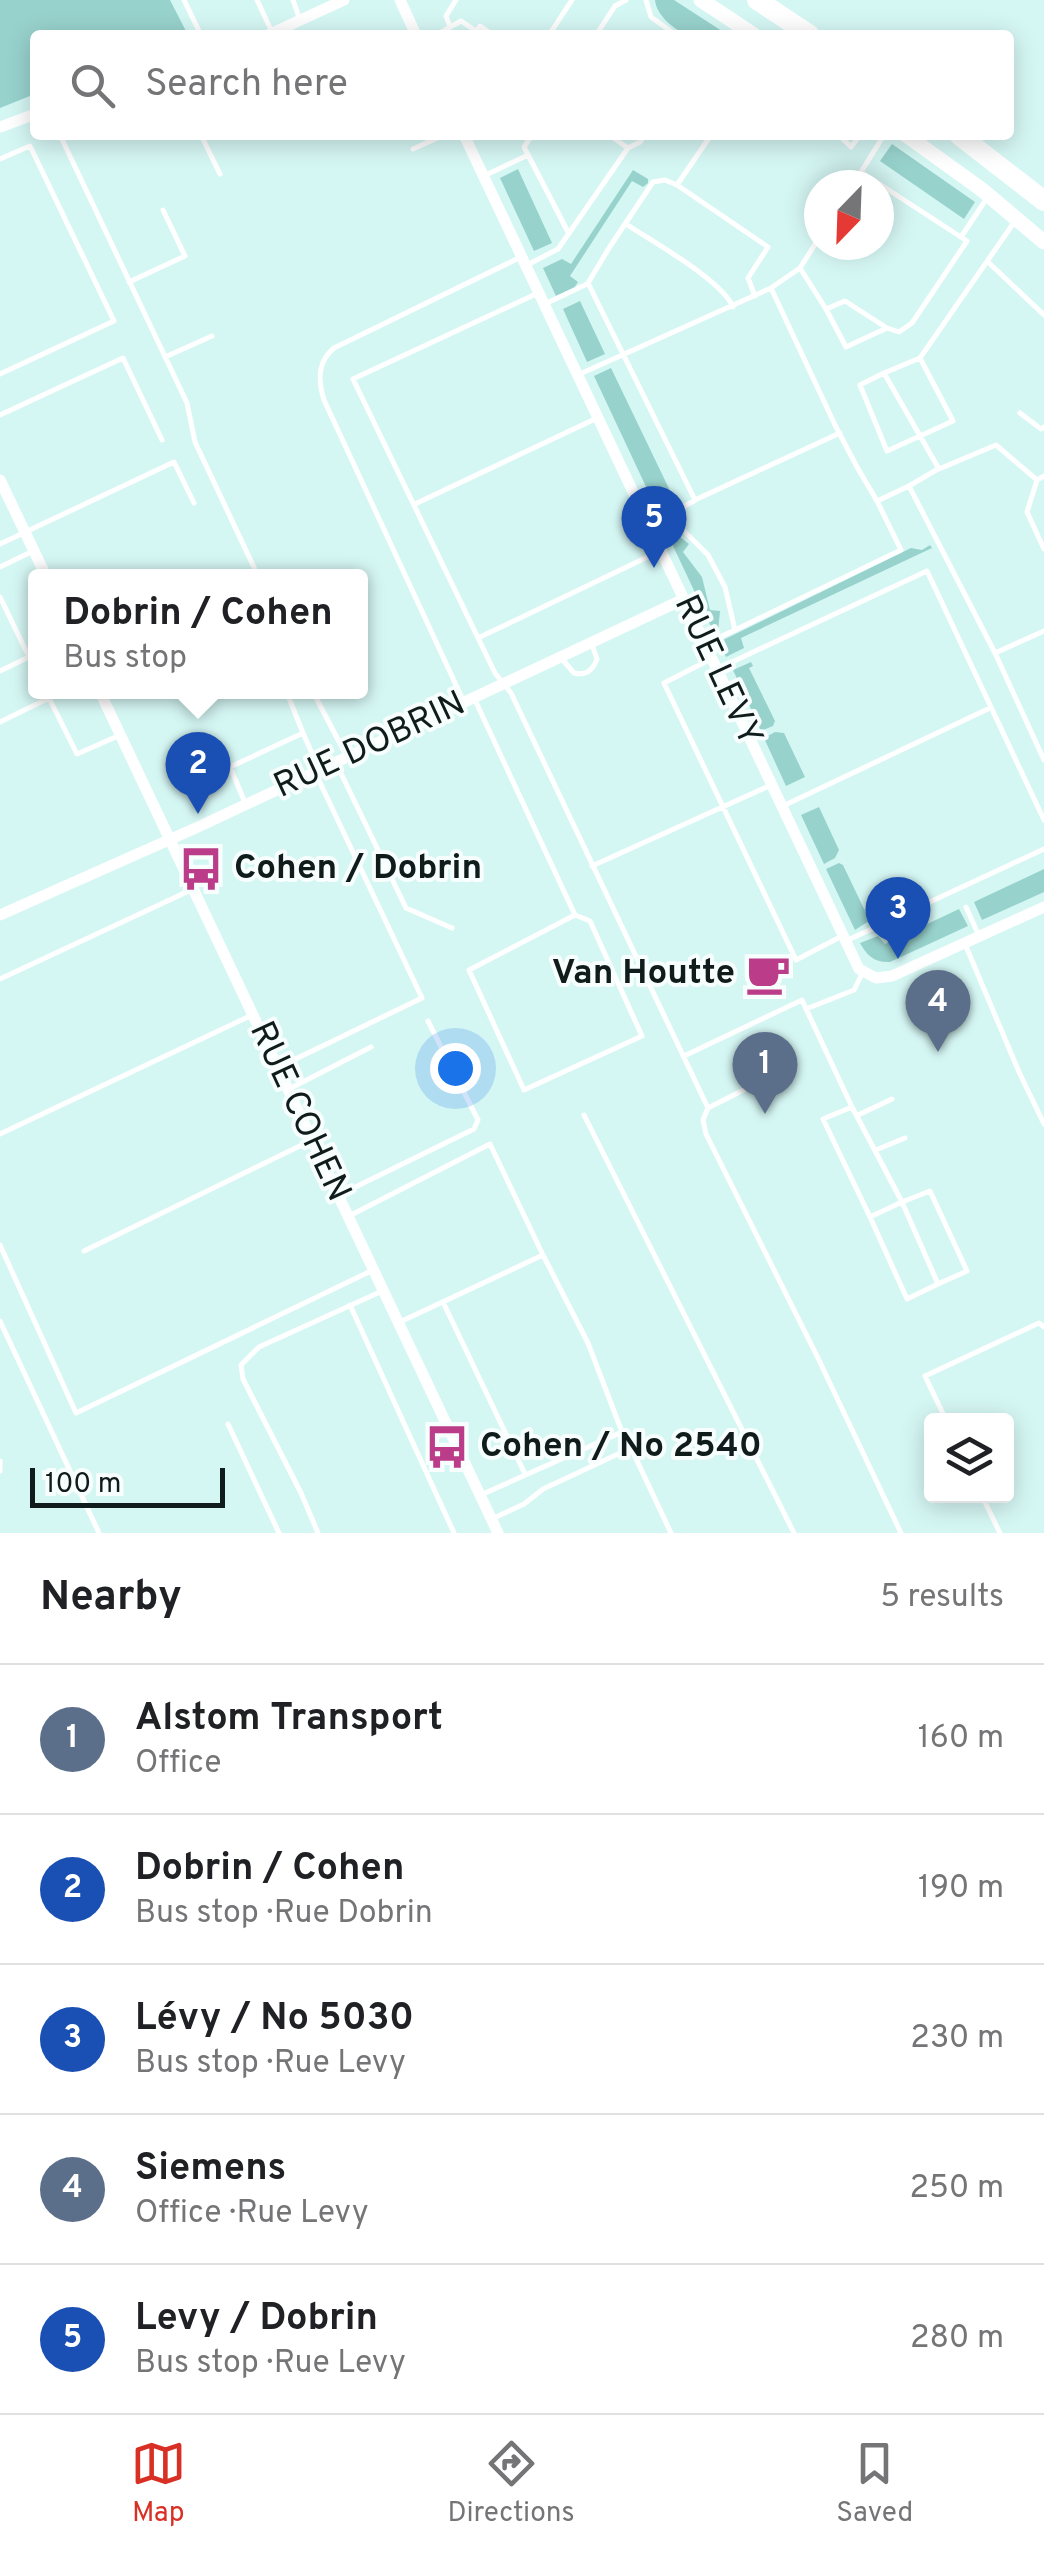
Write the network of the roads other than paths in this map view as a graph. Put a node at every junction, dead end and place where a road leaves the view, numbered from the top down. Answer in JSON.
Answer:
{"nodes":[{"id":1,"x":184,"y":0,"type":"edge"},
{"id":2,"x":256,"y":0,"type":"edge"},
{"id":3,"x":293,"y":0,"type":"edge"},
{"id":4,"x":400,"y":0,"type":"edge"},
{"id":5,"x":456,"y":0,"type":"edge"},
{"id":6,"x":572,"y":0,"type":"edge"},
{"id":7,"x":626,"y":0,"type":"edge"},
{"id":8,"x":646,"y":0,"type":"edge"},
{"id":9,"x":701,"y":0,"type":"edge"},
{"id":10,"x":756,"y":0,"type":"edge"},
{"id":11,"x":339,"y":1,"type":"edge"},
{"id":12,"x":300,"y":20,"type":"junction"},
{"id":13,"x":450,"y":27,"type":"junction"},
{"id":14,"x":199,"y":30,"type":"edge"},
{"id":15,"x":268,"y":30,"type":"edge"},
{"id":16,"x":279,"y":30,"type":"edge"},
{"id":17,"x":414,"y":30,"type":"edge"},
{"id":18,"x":445,"y":30,"type":"edge"},
{"id":19,"x":472,"y":30,"type":"edge"},
{"id":20,"x":552,"y":30,"type":"edge"},
{"id":21,"x":599,"y":30,"type":"edge"},
{"id":22,"x":669,"y":30,"type":"edge"},
{"id":23,"x":736,"y":30,"type":"edge"},
{"id":24,"x":802,"y":30,"type":"edge"},
{"id":25,"x":30,"y":116,"type":"edge"},
{"id":26,"x":0,"y":126,"type":"edge"},
{"id":27,"x":62,"y":140,"type":"edge"},
{"id":28,"x":203,"y":140,"type":"edge"},
{"id":29,"x":434,"y":140,"type":"edge"},
{"id":30,"x":466,"y":140,"type":"edge"},
{"id":31,"x":529,"y":140,"type":"edge"},
{"id":32,"x":616,"y":140,"type":"edge"},
{"id":33,"x":641,"y":140,"type":"edge"},
{"id":34,"x":708,"y":140,"type":"edge"},
{"id":35,"x":881,"y":140,"type":"edge"},
{"id":36,"x":913,"y":140,"type":"edge"},
{"id":37,"x":966,"y":140,"type":"edge"},
{"id":38,"x":628,"y":148,"type":"junction"},
{"id":39,"x":413,"y":150,"type":"dead end"},
{"id":40,"x":528,"y":155,"type":"junction"},
{"id":41,"x":0,"y":159,"type":"edge"},
{"id":42,"x":862,"y":170,"type":"edge"},
{"id":43,"x":220,"y":174,"type":"dead end"},
{"id":44,"x":484,"y":177,"type":"junction"},
{"id":45,"x":677,"y":185,"type":"junction"},
{"id":46,"x":894,"y":193,"type":"edge"},
{"id":47,"x":989,"y":196,"type":"junction"},
{"id":48,"x":1044,"y":201,"type":"edge"},
{"id":49,"x":163,"y":210,"type":"dead end"},
{"id":50,"x":1016,"y":218,"type":"junction"},
{"id":51,"x":625,"y":224,"type":"junction"},
{"id":52,"x":569,"y":234,"type":"junction"},
{"id":53,"x":961,"y":237,"type":"junction"},
{"id":54,"x":1044,"y":242,"type":"edge"},
{"id":55,"x":805,"y":260,"type":"edge"},
{"id":56,"x":524,"y":261,"type":"junction"},
{"id":57,"x":987,"y":261,"type":"junction"},
{"id":58,"x":800,"y":268,"type":"junction"},
{"id":59,"x":130,"y":282,"type":"junction"},
{"id":60,"x":588,"y":284,"type":"junction"},
{"id":61,"x":771,"y":288,"type":"junction"},
{"id":62,"x":755,"y":296,"type":"junction"},
{"id":63,"x":542,"y":298,"type":"junction"},
{"id":64,"x":733,"y":307,"type":"junction"},
{"id":65,"x":826,"y":309,"type":"junction"},
{"id":66,"x":1044,"y":315,"type":"edge"},
{"id":67,"x":887,"y":328,"type":"junction"},
{"id":68,"x":212,"y":336,"type":"dead end"},
{"id":69,"x":623,"y":355,"type":"junction"},
{"id":70,"x":165,"y":357,"type":"junction"},
{"id":71,"x":920,"y":358,"type":"junction"},
{"id":72,"x":884,"y":373,"type":"junction"},
{"id":73,"x":0,"y":374,"type":"edge"},
{"id":74,"x":578,"y":375,"type":"junction"},
{"id":75,"x":1020,"y":413,"type":"dead end"},
{"id":76,"x":0,"y":415,"type":"edge"},
{"id":77,"x":598,"y":418,"type":"junction"},
{"id":78,"x":1044,"y":428,"type":"edge"},
{"id":79,"x":840,"y":433,"type":"junction"},
{"id":80,"x":921,"y":436,"type":"junction"},
{"id":81,"x":162,"y":440,"type":"dead end"},
{"id":82,"x":939,"y":469,"type":"junction"},
{"id":83,"x":1040,"y":478,"type":"edge"},
{"id":84,"x":0,"y":480,"type":"edge"},
{"id":85,"x":909,"y":486,"type":"junction"},
{"id":86,"x":694,"y":500,"type":"junction"},
{"id":87,"x":878,"y":500,"type":"junction"},
{"id":88,"x":194,"y":504,"type":"dead end"},
{"id":89,"x":414,"y":505,"type":"junction"},
{"id":90,"x":668,"y":515,"type":"junction"},
{"id":91,"x":648,"y":525,"type":"junction"},
{"id":92,"x":25,"y":533,"type":"junction"},
{"id":93,"x":0,"y":544,"type":"edge"},
{"id":94,"x":1044,"y":549,"type":"edge"},
{"id":95,"x":660,"y":550,"type":"junction"},
{"id":96,"x":34,"y":551,"type":"junction"},
{"id":97,"x":0,"y":568,"type":"edge"},
{"id":98,"x":43,"y":569,"type":"edge"},
{"id":99,"x":255,"y":569,"type":"edge"},
{"id":100,"x":0,"y":597,"type":"edge"},
{"id":101,"x":684,"y":599,"type":"junction"},
{"id":102,"x":734,"y":630,"type":"junction"},
{"id":103,"x":1044,"y":631,"type":"edge"},
{"id":104,"x":478,"y":638,"type":"junction"},
{"id":105,"x":591,"y":642,"type":"junction"},
{"id":106,"x":704,"y":644,"type":"junction"},
{"id":107,"x":28,"y":648,"type":"edge"},
{"id":108,"x":995,"y":654,"type":"junction"},
{"id":109,"x":560,"y":656,"type":"junction"},
{"id":110,"x":28,"y":657,"type":"edge"},
{"id":111,"x":714,"y":664,"type":"junction"},
{"id":112,"x":0,"y":671,"type":"edge"},
{"id":113,"x":502,"y":683,"type":"junction"},
{"id":114,"x":47,"y":699,"type":"edge"},
{"id":115,"x":50,"y":699,"type":"edge"},
{"id":116,"x":103,"y":699,"type":"edge"},
{"id":117,"x":289,"y":699,"type":"edge"},
{"id":118,"x":316,"y":699,"type":"edge"},
{"id":119,"x":469,"y":699,"type":"junction"},
{"id":120,"x":990,"y":708,"type":"junction"},
{"id":121,"x":0,"y":722,"type":"edge"},
{"id":122,"x":120,"y":734,"type":"junction"},
{"id":123,"x":303,"y":734,"type":"junction"},
{"id":124,"x":341,"y":760,"type":"junction"},
{"id":125,"x":1044,"y":760,"type":"edge"},
{"id":126,"x":316,"y":772,"type":"junction"},
{"id":127,"x":772,"y":785,"type":"junction"},
{"id":128,"x":246,"y":805,"type":"junction"},
{"id":129,"x":724,"y":806,"type":"junction"},
{"id":130,"x":781,"y":806,"type":"junction"},
{"id":131,"x":1044,"y":820,"type":"edge"},
{"id":132,"x":170,"y":840,"type":"junction"},
{"id":133,"x":1044,"y":849,"type":"edge"},
{"id":134,"x":592,"y":866,"type":"junction"},
{"id":135,"x":194,"y":888,"type":"junction"},
{"id":136,"x":966,"y":907,"type":"dead end"},
{"id":137,"x":1044,"y":907,"type":"edge"},
{"id":138,"x":0,"y":915,"type":"edge"},
{"id":139,"x":575,"y":915,"type":"junction"},
{"id":140,"x":452,"y":928,"type":"dead end"},
{"id":141,"x":980,"y":936,"type":"junction"},
{"id":142,"x":844,"y":939,"type":"junction"},
{"id":143,"x":964,"y":943,"type":"junction"},
{"id":144,"x":863,"y":972,"type":"junction"},
{"id":145,"x":0,"y":979,"type":"edge"},
{"id":146,"x":806,"y":1009,"type":"junction"},
{"id":147,"x":253,"y":1014,"type":"junction"},
{"id":148,"x":428,"y":1021,"type":"dead end"},
{"id":149,"x":371,"y":1047,"type":"dead end"},
{"id":150,"x":683,"y":1056,"type":"junction"},
{"id":151,"x":791,"y":1066,"type":"dead end"},
{"id":152,"x":278,"y":1067,"type":"junction"},
{"id":153,"x":289,"y":1089,"type":"junction"},
{"id":154,"x":892,"y":1099,"type":"dead end"},
{"id":155,"x":852,"y":1106,"type":"junction"},
{"id":156,"x":708,"y":1108,"type":"junction"},
{"id":157,"x":584,"y":1114,"type":"dead end"},
{"id":158,"x":857,"y":1116,"type":"junction"},
{"id":159,"x":1044,"y":1124,"type":"edge"},
{"id":160,"x":0,"y":1134,"type":"edge"},
{"id":161,"x":905,"y":1138,"type":"dead end"},
{"id":162,"x":312,"y":1139,"type":"junction"},
{"id":163,"x":875,"y":1150,"type":"junction"},
{"id":164,"x":338,"y":1195,"type":"junction"},
{"id":165,"x":902,"y":1202,"type":"junction"},
{"id":166,"x":348,"y":1216,"type":"junction"},
{"id":167,"x":870,"y":1217,"type":"junction"},
{"id":168,"x":0,"y":1245,"type":"edge"},
{"id":169,"x":84,"y":1251,"type":"dead end"},
{"id":170,"x":543,"y":1255,"type":"junction"},
{"id":171,"x":374,"y":1270,"type":"junction"},
{"id":172,"x":938,"y":1284,"type":"junction"},
{"id":173,"x":383,"y":1290,"type":"junction"},
{"id":174,"x":443,"y":1302,"type":"junction"},
{"id":175,"x":350,"y":1305,"type":"junction"},
{"id":176,"x":0,"y":1321,"type":"edge"},
{"id":177,"x":398,"y":1323,"type":"junction"},
{"id":178,"x":1044,"y":1326,"type":"edge"},
{"id":179,"x":943,"y":1413,"type":"edge"},
{"id":180,"x":228,"y":1424,"type":"dead end"},
{"id":181,"x":0,"y":1461,"type":"edge"},
{"id":182,"x":0,"y":1471,"type":"edge"},
{"id":183,"x":526,"y":1474,"type":"junction"},
{"id":184,"x":480,"y":1495,"type":"junction"},
{"id":185,"x":985,"y":1503,"type":"edge"},
{"id":186,"x":491,"y":1520,"type":"junction"},
{"id":187,"x":99,"y":1533,"type":"edge"},
{"id":188,"x":279,"y":1533,"type":"edge"},
{"id":189,"x":318,"y":1533,"type":"edge"},
{"id":190,"x":454,"y":1533,"type":"edge"},
{"id":191,"x":498,"y":1533,"type":"edge"},
{"id":192,"x":672,"y":1533,"type":"edge"},
{"id":193,"x":794,"y":1533,"type":"edge"},
{"id":194,"x":901,"y":1533,"type":"edge"},
{"id":195,"x":1000,"y":1533,"type":"edge"}],
"edges":[{"from":1,"to":14,"type":"lane"},
{"from":2,"to":15,"type":"lane"},
{"from":3,"to":12,"type":"lane"},
{"from":4,"to":17,"type":"street"},
{"from":5,"to":13,"type":"lane"},
{"from":6,"to":20,"type":"lane"},
{"from":7,"to":21,"type":"lane"},
{"from":8,"to":22,"type":"lane"},
{"from":9,"to":23,"type":"main road"},
{"from":10,"to":24,"type":"highway"},
{"from":11,"to":12,"type":"street"},
{"from":12,"to":16,"type":"street"},
{"from":13,"to":18,"type":"lane"},
{"from":13,"to":19,"type":"lane"},
{"from":25,"to":26,"type":"street"},
{"from":27,"to":59,"type":"lane"},
{"from":28,"to":43,"type":"lane"},
{"from":29,"to":39,"type":"lane"},
{"from":30,"to":44,"type":"street","name":"RUE LEVY"},
{"from":31,"to":40,"type":"lane"},
{"from":32,"to":38,"type":"lane"},
{"from":33,"to":38,"type":"lane"},
{"from":34,"to":45,"type":"lane"},
{"from":35,"to":42,"type":"lane"},
{"from":36,"to":47,"type":"main road"},
{"from":37,"to":48,"type":"highway"},
{"from":38,"to":52,"type":"lane"},
{"from":40,"to":44,"type":"lane"},
{"from":40,"to":52,"type":"lane"},
{"from":41,"to":73,"type":"lane"},
{"from":44,"to":56,"type":"street","name":"RUE LEVY"},
{"from":45,"to":51,"type":"lane"},
{"from":45,"to":62,"type":"lane"},
{"from":46,"to":53,"type":"lane"},
{"from":47,"to":50,"type":"main road"},
{"from":47,"to":53,"type":"lane"},
{"from":49,"to":59,"type":"lane"},
{"from":50,"to":54,"type":"main road"},
{"from":50,"to":57,"type":"lane"},
{"from":51,"to":60,"type":"lane"},
{"from":51,"to":64,"type":"lane"},
{"from":52,"to":56,"type":"lane"},
{"from":53,"to":67,"type":"lane"},
{"from":55,"to":58,"type":"lane"},
{"from":56,"to":63,"type":"street","name":"RUE LEVY"},
{"from":56,"to":119,"type":"lane"},
{"from":57,"to":66,"type":"lane"},
{"from":57,"to":71,"type":"lane"},
{"from":58,"to":61,"type":"lane"},
{"from":58,"to":65,"type":"lane"},
{"from":59,"to":70,"type":"lane"},
{"from":60,"to":63,"type":"lane"},
{"from":60,"to":69,"type":"lane"},
{"from":61,"to":62,"type":"lane"},
{"from":61,"to":79,"type":"lane"},
{"from":62,"to":64,"type":"lane"},
{"from":63,"to":74,"type":"street","name":"RUE LEVY"},
{"from":63,"to":89,"type":"lane"},
{"from":64,"to":69,"type":"lane"},
{"from":65,"to":67,"type":"lane"},
{"from":65,"to":67,"type":"lane"},
{"from":68,"to":70,"type":"lane"},
{"from":69,"to":74,"type":"lane"},
{"from":69,"to":86,"type":"lane"},
{"from":70,"to":99,"type":"lane"},
{"from":71,"to":72,"type":"lane"},
{"from":71,"to":80,"type":"lane"},
{"from":72,"to":80,"type":"lane"},
{"from":72,"to":80,"type":"lane"},
{"from":74,"to":77,"type":"street","name":"RUE LEVY"},
{"from":75,"to":78,"type":"lane"},
{"from":76,"to":81,"type":"lane"},
{"from":77,"to":89,"type":"lane"},
{"from":77,"to":91,"type":"street","name":"RUE LEVY"},
{"from":79,"to":86,"type":"lane"},
{"from":79,"to":87,"type":"lane"},
{"from":80,"to":82,"type":"lane"},
{"from":82,"to":83,"type":"lane"},
{"from":82,"to":85,"type":"lane"},
{"from":83,"to":94,"type":"lane"},
{"from":84,"to":92,"type":"street"},
{"from":85,"to":87,"type":"lane"},
{"from":85,"to":108,"type":"lane"},
{"from":86,"to":90,"type":"lane"},
{"from":87,"to":102,"type":"lane"},
{"from":88,"to":92,"type":"lane"},
{"from":89,"to":104,"type":"lane"},
{"from":90,"to":91,"type":"lane"},
{"from":90,"to":102,"type":"lane"},
{"from":91,"to":95,"type":"street","name":"RUE LEVY"},
{"from":92,"to":93,"type":"lane"},
{"from":92,"to":96,"type":"street"},
{"from":95,"to":101,"type":"street","name":"RUE LEVY"},
{"from":95,"to":104,"type":"lane"},
{"from":96,"to":97,"type":"lane"},
{"from":96,"to":98,"type":"street"},
{"from":100,"to":107,"type":"lane"},
{"from":101,"to":105,"type":"street","name":"RUE DOBRIN"},
{"from":101,"to":106,"type":"street","name":"RUE LEVY"},
{"from":102,"to":106,"type":"lane"},
{"from":103,"to":108,"type":"lane"},
{"from":104,"to":113,"type":"lane"},
{"from":105,"to":109,"type":"street","name":"RUE DOBRIN"},
{"from":105,"to":109,"type":"lane"},
{"from":106,"to":111,"type":"street","name":"RUE LEVY"},
{"from":108,"to":125,"type":"lane"},
{"from":109,"to":113,"type":"street","name":"RUE DOBRIN"},
{"from":110,"to":112,"type":"lane"},
{"from":111,"to":120,"type":"lane"},
{"from":111,"to":127,"type":"street","name":"RUE LEVY"},
{"from":111,"to":129,"type":"lane"},
{"from":113,"to":119,"type":"street","name":"RUE DOBRIN"},
{"from":113,"to":134,"type":"lane"},
{"from":114,"to":121,"type":"lane"},
{"from":115,"to":122,"type":"lane"},
{"from":116,"to":122,"type":"street","name":"RUE COHEN"},
{"from":117,"to":123,"type":"lane"},
{"from":118,"to":124,"type":"lane"},
{"from":119,"to":124,"type":"street","name":"RUE DOBRIN"},
{"from":119,"to":139,"type":"lane"},
{"from":120,"to":130,"type":"lane"},
{"from":120,"to":131,"type":"lane"},
{"from":122,"to":132,"type":"street","name":"RUE COHEN"},
{"from":123,"to":126,"type":"lane"},
{"from":123,"to":128,"type":"lane"},
{"from":124,"to":126,"type":"street","name":"RUE DOBRIN"},
{"from":124,"to":140,"type":"lane"},
{"from":126,"to":128,"type":"street","name":"RUE DOBRIN"},
{"from":126,"to":152,"type":"lane"},
{"from":127,"to":129,"type":"lane"},
{"from":127,"to":130,"type":"street","name":"RUE LEVY"},
{"from":128,"to":132,"type":"street","name":"RUE DOBRIN"},
{"from":129,"to":134,"type":"lane"},
{"from":129,"to":142,"type":"lane"},
{"from":130,"to":142,"type":"street","name":"RUE LEVY"},
{"from":132,"to":135,"type":"street","name":"RUE COHEN"},
{"from":132,"to":138,"type":"street","name":"RUE DOBRIN"},
{"from":133,"to":142,"type":"lane"},
{"from":134,"to":150,"type":"lane"},
{"from":135,"to":145,"type":"lane"},
{"from":135,"to":147,"type":"street","name":"RUE COHEN"},
{"from":136,"to":141,"type":"lane"},
{"from":137,"to":141,"type":"street"},
{"from":139,"to":139,"type":"lane"},
{"from":141,"to":143,"type":"street"},
{"from":142,"to":144,"type":"street","name":"RUE LEVY"},
{"from":143,"to":144,"type":"street"},
{"from":143,"to":159,"type":"lane"},
{"from":144,"to":146,"type":"lane"},
{"from":146,"to":150,"type":"lane"},
{"from":146,"to":155,"type":"lane"},
{"from":147,"to":152,"type":"street","name":"RUE COHEN"},
{"from":147,"to":160,"type":"lane"},
{"from":148,"to":164,"type":"lane"},
{"from":149,"to":153,"type":"lane"},
{"from":150,"to":156,"type":"lane"},
{"from":151,"to":156,"type":"lane"},
{"from":152,"to":153,"type":"street","name":"RUE COHEN"},
{"from":153,"to":162,"type":"street","name":"RUE COHEN"},
{"from":154,"to":158,"type":"lane"},
{"from":155,"to":158,"type":"lane"},
{"from":155,"to":167,"type":"lane"},
{"from":156,"to":194,"type":"lane"},
{"from":157,"to":193,"type":"lane"},
{"from":158,"to":163,"type":"lane"},
{"from":161,"to":163,"type":"lane"},
{"from":162,"to":164,"type":"street","name":"RUE COHEN"},
{"from":162,"to":169,"type":"lane"},
{"from":163,"to":165,"type":"lane"},
{"from":164,"to":166,"type":"street","name":"RUE COHEN"},
{"from":165,"to":167,"type":"lane"},
{"from":165,"to":172,"type":"lane"},
{"from":165,"to":172,"type":"lane"},
{"from":166,"to":170,"type":"lane"},
{"from":166,"to":171,"type":"street","name":"RUE COHEN"},
{"from":167,"to":172,"type":"lane"},
{"from":168,"to":171,"type":"lane"},
{"from":170,"to":174,"type":"lane"},
{"from":170,"to":183,"type":"lane"},
{"from":171,"to":173,"type":"street","name":"RUE COHEN"},
{"from":173,"to":175,"type":"lane"},
{"from":173,"to":177,"type":"street","name":"RUE COHEN"},
{"from":174,"to":177,"type":"lane"},
{"from":174,"to":183,"type":"lane"},
{"from":175,"to":189,"type":"lane"},
{"from":175,"to":190,"type":"lane"},
{"from":176,"to":187,"type":"lane"},
{"from":177,"to":184,"type":"street","name":"RUE COHEN"},
{"from":178,"to":179,"type":"lane"},
{"from":180,"to":188,"type":"lane"},
{"from":181,"to":182,"type":"lane"},
{"from":183,"to":184,"type":"lane"},
{"from":184,"to":186,"type":"street","name":"RUE COHEN"},
{"from":185,"to":195,"type":"lane"},
{"from":186,"to":191,"type":"street","name":"RUE COHEN"},
{"from":186,"to":192,"type":"lane"}]}
